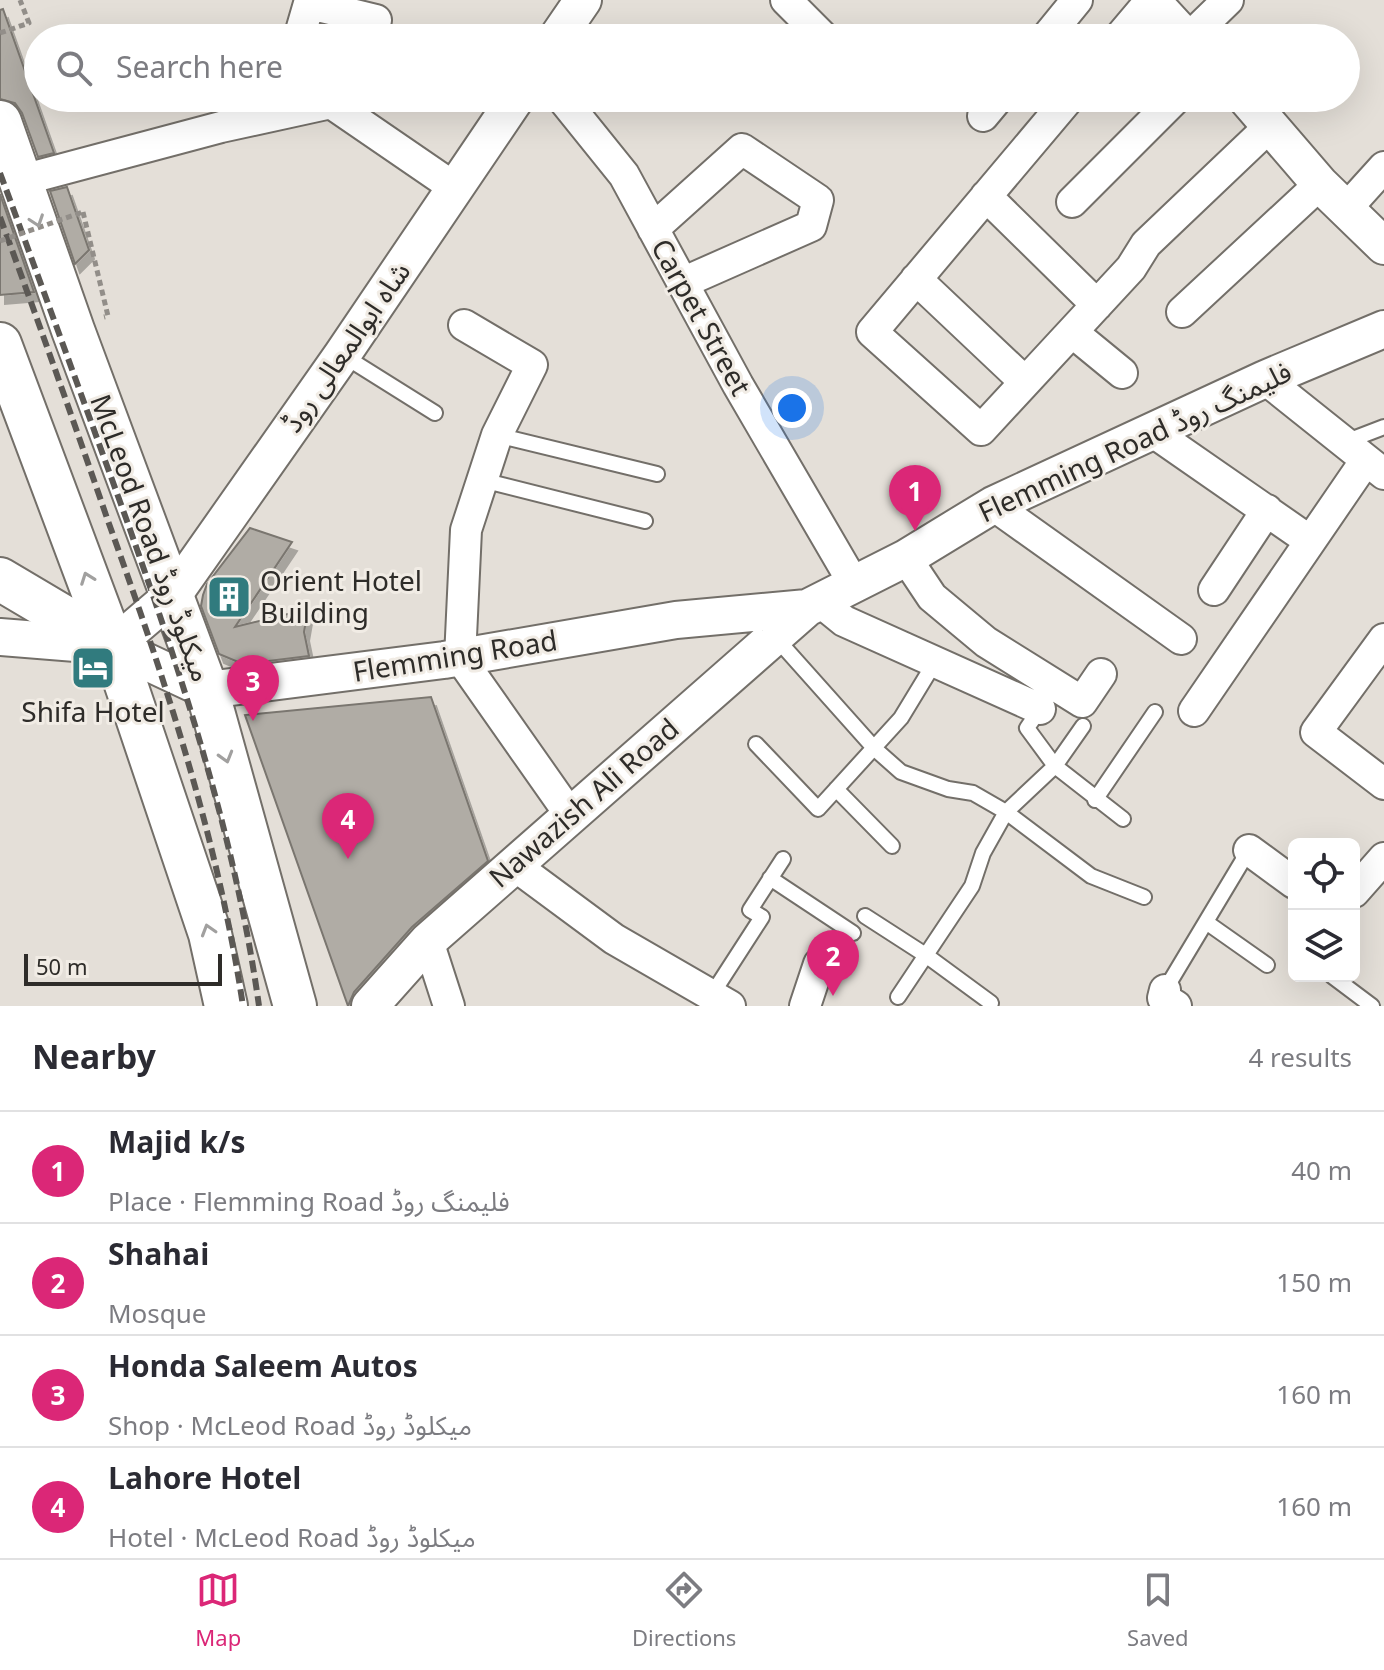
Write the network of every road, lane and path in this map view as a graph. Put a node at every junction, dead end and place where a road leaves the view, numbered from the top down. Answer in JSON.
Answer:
{"nodes":[{"id":1,"x":20,"y":0,"type":"edge"},
{"id":2,"x":583,"y":0,"type":"edge"},
{"id":3,"x":786,"y":0,"type":"edge"},
{"id":4,"x":1077,"y":0,"type":"edge"},
{"id":5,"x":1151,"y":0,"type":"edge"},
{"id":6,"x":1228,"y":0,"type":"edge"},
{"id":7,"x":309,"y":2,"type":"edge"},
{"id":8,"x":376,"y":19,"type":"edge"},
{"id":9,"x":26,"y":24,"type":"edge"},
{"id":10,"x":303,"y":24,"type":"edge"},
{"id":11,"x":567,"y":24,"type":"edge"},
{"id":12,"x":810,"y":24,"type":"edge"},
{"id":13,"x":1057,"y":24,"type":"edge"},
{"id":14,"x":1131,"y":24,"type":"edge"},
{"id":15,"x":1174,"y":24,"type":"edge"},
{"id":16,"x":1203,"y":24,"type":"edge"},
{"id":17,"x":24,"y":25,"type":"edge"},
{"id":18,"x":0,"y":33,"type":"edge"},
{"id":19,"x":283,"y":112,"type":"edge"},
{"id":20,"x":349,"y":112,"type":"edge"},
{"id":21,"x":507,"y":112,"type":"edge"},
{"id":22,"x":573,"y":112,"type":"edge"},
{"id":23,"x":1057,"y":112,"type":"edge"},
{"id":24,"x":1162,"y":112,"type":"edge"},
{"id":25,"x":1259,"y":112,"type":"edge"},
{"id":26,"x":0,"y":122,"type":"edge"},
{"id":27,"x":1271,"y":125,"type":"junction"},
{"id":28,"x":1384,"y":167,"type":"edge"},
{"id":29,"x":22,"y":180,"type":"junction"},
{"id":30,"x":1320,"y":184,"type":"junction"},
{"id":31,"x":455,"y":188,"type":"junction"},
{"id":32,"x":986,"y":196,"type":"junction"},
{"id":33,"x":1072,"y":202,"type":"dead end"},
{"id":34,"x":1346,"y":209,"type":"junction"},
{"id":35,"x":653,"y":229,"type":"junction"},
{"id":36,"x":0,"y":241,"type":"edge"},
{"id":37,"x":1384,"y":246,"type":"edge"},
{"id":38,"x":916,"y":279,"type":"junction"},
{"id":39,"x":682,"y":283,"type":"junction"},
{"id":40,"x":1097,"y":305,"type":"junction"},
{"id":41,"x":1182,"y":312,"type":"dead end"},
{"id":42,"x":108,"y":316,"type":"dead end"},
{"id":43,"x":464,"y":325,"type":"dead end"},
{"id":44,"x":1384,"y":329,"type":"edge"},
{"id":45,"x":1072,"y":332,"type":"junction"},
{"id":46,"x":0,"y":344,"type":"edge"},
{"id":47,"x":342,"y":355,"type":"junction"},
{"id":48,"x":1122,"y":373,"type":"dead end"},
{"id":49,"x":1265,"y":379,"type":"junction"},
{"id":50,"x":1025,"y":382,"type":"junction"},
{"id":51,"x":435,"y":413,"type":"dead end"},
{"id":52,"x":1384,"y":427,"type":"edge"},
{"id":53,"x":1153,"y":432,"type":"junction"},
{"id":54,"x":497,"y":435,"type":"junction"},
{"id":55,"x":1365,"y":459,"type":"edge"},
{"id":56,"x":657,"y":474,"type":"dead end"},
{"id":57,"x":482,"y":480,"type":"junction"},
{"id":58,"x":993,"y":505,"type":"junction"},
{"id":59,"x":1267,"y":510,"type":"junction"},
{"id":60,"x":645,"y":521,"type":"dead end"},
{"id":61,"x":1310,"y":541,"type":"junction"},
{"id":62,"x":906,"y":558,"type":"junction"},
{"id":63,"x":0,"y":579,"type":"edge"},
{"id":64,"x":1214,"y":590,"type":"dead end"},
{"id":65,"x":174,"y":594,"type":"junction"},
{"id":66,"x":828,"y":598,"type":"junction"},
{"id":67,"x":775,"y":636,"type":"junction"},
{"id":68,"x":0,"y":637,"type":"edge"},
{"id":69,"x":1181,"y":639,"type":"dead end"},
{"id":70,"x":1384,"y":639,"type":"edge"},
{"id":71,"x":113,"y":646,"type":"junction"},
{"id":72,"x":460,"y":658,"type":"junction"},
{"id":73,"x":935,"y":662,"type":"junction"},
{"id":74,"x":1101,"y":674,"type":"dead end"},
{"id":75,"x":207,"y":690,"type":"junction"},
{"id":76,"x":1040,"y":709,"type":"joint"},
{"id":77,"x":1194,"y":711,"type":"dead end"},
{"id":78,"x":1155,"y":712,"type":"dead end"},
{"id":79,"x":1083,"y":726,"type":"dead end"},
{"id":80,"x":756,"y":744,"type":"dead end"},
{"id":81,"x":875,"y":749,"type":"junction"},
{"id":82,"x":1055,"y":766,"type":"junction"},
{"id":83,"x":1384,"y":784,"type":"edge"},
{"id":84,"x":836,"y":789,"type":"junction"},
{"id":85,"x":1095,"y":800,"type":"junction"},
{"id":86,"x":1006,"y":812,"type":"junction"},
{"id":87,"x":571,"y":816,"type":"junction"},
{"id":88,"x":1123,"y":819,"type":"dead end"},
{"id":89,"x":892,"y":846,"type":"dead end"},
{"id":90,"x":1249,"y":850,"type":"joint"},
{"id":91,"x":1384,"y":858,"type":"edge"},
{"id":92,"x":783,"y":859,"type":"dead end"},
{"id":93,"x":514,"y":865,"type":"junction"},
{"id":94,"x":770,"y":878,"type":"junction"},
{"id":95,"x":1288,"y":879,"type":"edge"},
{"id":96,"x":1360,"y":885,"type":"edge"},
{"id":97,"x":1144,"y":897,"type":"dead end"},
{"id":98,"x":865,"y":916,"type":"dead end"},
{"id":99,"x":1206,"y":922,"type":"junction"},
{"id":100,"x":853,"y":933,"type":"dead end"},
{"id":101,"x":428,"y":941,"type":"junction"},
{"id":102,"x":927,"y":956,"type":"junction"},
{"id":103,"x":819,"y":964,"type":"dead end"},
{"id":104,"x":1267,"y":965,"type":"dead end"},
{"id":105,"x":1340,"y":982,"type":"edge"},
{"id":106,"x":898,"y":997,"type":"dead end"},
{"id":107,"x":1170,"y":998,"type":"edge"},
{"id":108,"x":715,"y":1002,"type":"edge"},
{"id":109,"x":991,"y":1003,"type":"dead end"},
{"id":110,"x":226,"y":1006,"type":"edge"},
{"id":111,"x":295,"y":1006,"type":"edge"},
{"id":112,"x":370,"y":1006,"type":"edge"},
{"id":113,"x":449,"y":1006,"type":"edge"},
{"id":114,"x":805,"y":1006,"type":"edge"},
{"id":115,"x":1372,"y":1006,"type":"edge"}],
"edges":[{"from":1,"to":9,"type":"path"},
{"from":2,"to":11,"type":"street"},
{"from":3,"to":12,"type":"street"},
{"from":4,"to":13,"type":"street"},
{"from":5,"to":14,"type":"street"},
{"from":5,"to":15,"type":"street"},
{"from":6,"to":16,"type":"street"},
{"from":7,"to":8,"type":"street"},
{"from":7,"to":10,"type":"street"},
{"from":17,"to":18,"type":"path"},
{"from":19,"to":29,"type":"street"},
{"from":20,"to":31,"type":"street"},
{"from":21,"to":31,"type":"street","name":"شاہ ابوالمعالی روڈ"},
{"from":22,"to":35,"type":"street","name":"Carpet Street"},
{"from":23,"to":32,"type":"street"},
{"from":24,"to":33,"type":"street"},
{"from":25,"to":27,"type":"street"},
{"from":26,"to":29,"type":"main road","name":"McLeod Road میکلوڈ روڈ"},
{"from":27,"to":30,"type":"street"},
{"from":27,"to":40,"type":"street"},
{"from":28,"to":34,"type":"street"},
{"from":29,"to":65,"type":"main road","name":"McLeod Road میکلوڈ روڈ","one_way":true},
{"from":30,"to":34,"type":"street"},
{"from":30,"to":41,"type":"street"},
{"from":31,"to":47,"type":"street","name":"شاہ ابوالمعالی روڈ"},
{"from":32,"to":38,"type":"street"},
{"from":32,"to":40,"type":"street"},
{"from":34,"to":37,"type":"street"},
{"from":35,"to":39,"type":"street","name":"Carpet Street"},
{"from":35,"to":39,"type":"street"},
{"from":36,"to":42,"type":"path","bridge":true},
{"from":38,"to":50,"type":"street"},
{"from":38,"to":50,"type":"street"},
{"from":39,"to":66,"type":"street","name":"Carpet Street"},
{"from":40,"to":45,"type":"street"},
{"from":43,"to":54,"type":"street"},
{"from":44,"to":49,"type":"street","name":"Flemming Road فلیمنگ روڈ"},
{"from":45,"to":48,"type":"street"},
{"from":45,"to":50,"type":"street"},
{"from":71,"to":46,"type":"main road","one_way":true},
{"from":47,"to":51,"type":"lane"},
{"from":47,"to":65,"type":"street","name":"شاہ ابوالمعالی روڈ"},
{"from":49,"to":53,"type":"street","name":"Flemming Road فلیمنگ روڈ"},
{"from":49,"to":55,"type":"street"},
{"from":52,"to":55,"type":"lane"},
{"from":53,"to":58,"type":"street","name":"Flemming Road فلیمنگ روڈ"},
{"from":53,"to":59,"type":"street"},
{"from":54,"to":56,"type":"lane"},
{"from":54,"to":57,"type":"street"},
{"from":55,"to":61,"type":"street"},
{"from":57,"to":60,"type":"lane"},
{"from":57,"to":72,"type":"street"},
{"from":58,"to":62,"type":"street","name":"Flemming Road فلیمنگ روڈ"},
{"from":58,"to":69,"type":"street"},
{"from":59,"to":61,"type":"street"},
{"from":59,"to":64,"type":"street"},
{"from":61,"to":77,"type":"street"},
{"from":62,"to":66,"type":"street","name":"Flemming Road فلیمنگ روڈ"},
{"from":62,"to":74,"type":"street"},
{"from":63,"to":71,"type":"main road"},
{"from":65,"to":71,"type":"street","name":"شاہ ابوالمعالی روڈ"},
{"from":65,"to":75,"type":"main road","name":"McLeod Road میکلوڈ روڈ"},
{"from":66,"to":67,"type":"street","name":"Nawazish Ali Road"},
{"from":66,"to":72,"type":"street","name":"Flemming Road"},
{"from":66,"to":73,"type":"street","name":"Carpet Street"},
{"from":67,"to":81,"type":"lane"},
{"from":67,"to":87,"type":"street","name":"Nawazish Ali Road"},
{"from":68,"to":71,"type":"street"},
{"from":70,"to":83,"type":"street"},
{"from":71,"to":75,"type":"street"},
{"from":110,"to":71,"type":"main road","one_way":true},
{"from":72,"to":75,"type":"street","name":"Flemming Road"},
{"from":72,"to":87,"type":"street"},
{"from":73,"to":76,"type":"street","name":"Carpet Street"},
{"from":73,"to":81,"type":"lane"},
{"from":75,"to":111,"type":"main road","name":"McLeod Road میکلوڈ روڈ","one_way":true},
{"from":76,"to":82,"type":"lane"},
{"from":78,"to":85,"type":"lane"},
{"from":79,"to":82,"type":"lane"},
{"from":80,"to":84,"type":"lane"},
{"from":81,"to":84,"type":"lane"},
{"from":81,"to":86,"type":"lane"},
{"from":82,"to":85,"type":"lane"},
{"from":82,"to":86,"type":"lane"},
{"from":84,"to":89,"type":"lane"},
{"from":85,"to":88,"type":"lane"},
{"from":86,"to":97,"type":"lane"},
{"from":86,"to":102,"type":"lane"},
{"from":87,"to":93,"type":"street","name":"Nawazish Ali Road"},
{"from":90,"to":95,"type":"street"},
{"from":90,"to":99,"type":"lane"},
{"from":91,"to":96,"type":"street"},
{"from":92,"to":94,"type":"lane"},
{"from":93,"to":101,"type":"street","name":"Nawazish Ali Road"},
{"from":93,"to":108,"type":"street"},
{"from":94,"to":100,"type":"lane"},
{"from":94,"to":108,"type":"lane"},
{"from":98,"to":102,"type":"lane"},
{"from":99,"to":104,"type":"lane"},
{"from":99,"to":107,"type":"lane"},
{"from":101,"to":112,"type":"street","name":"Nawazish Ali Road"},
{"from":101,"to":113,"type":"street"},
{"from":102,"to":106,"type":"lane"},
{"from":102,"to":109,"type":"lane"},
{"from":103,"to":114,"type":"street"},
{"from":105,"to":115,"type":"lane"}]}
